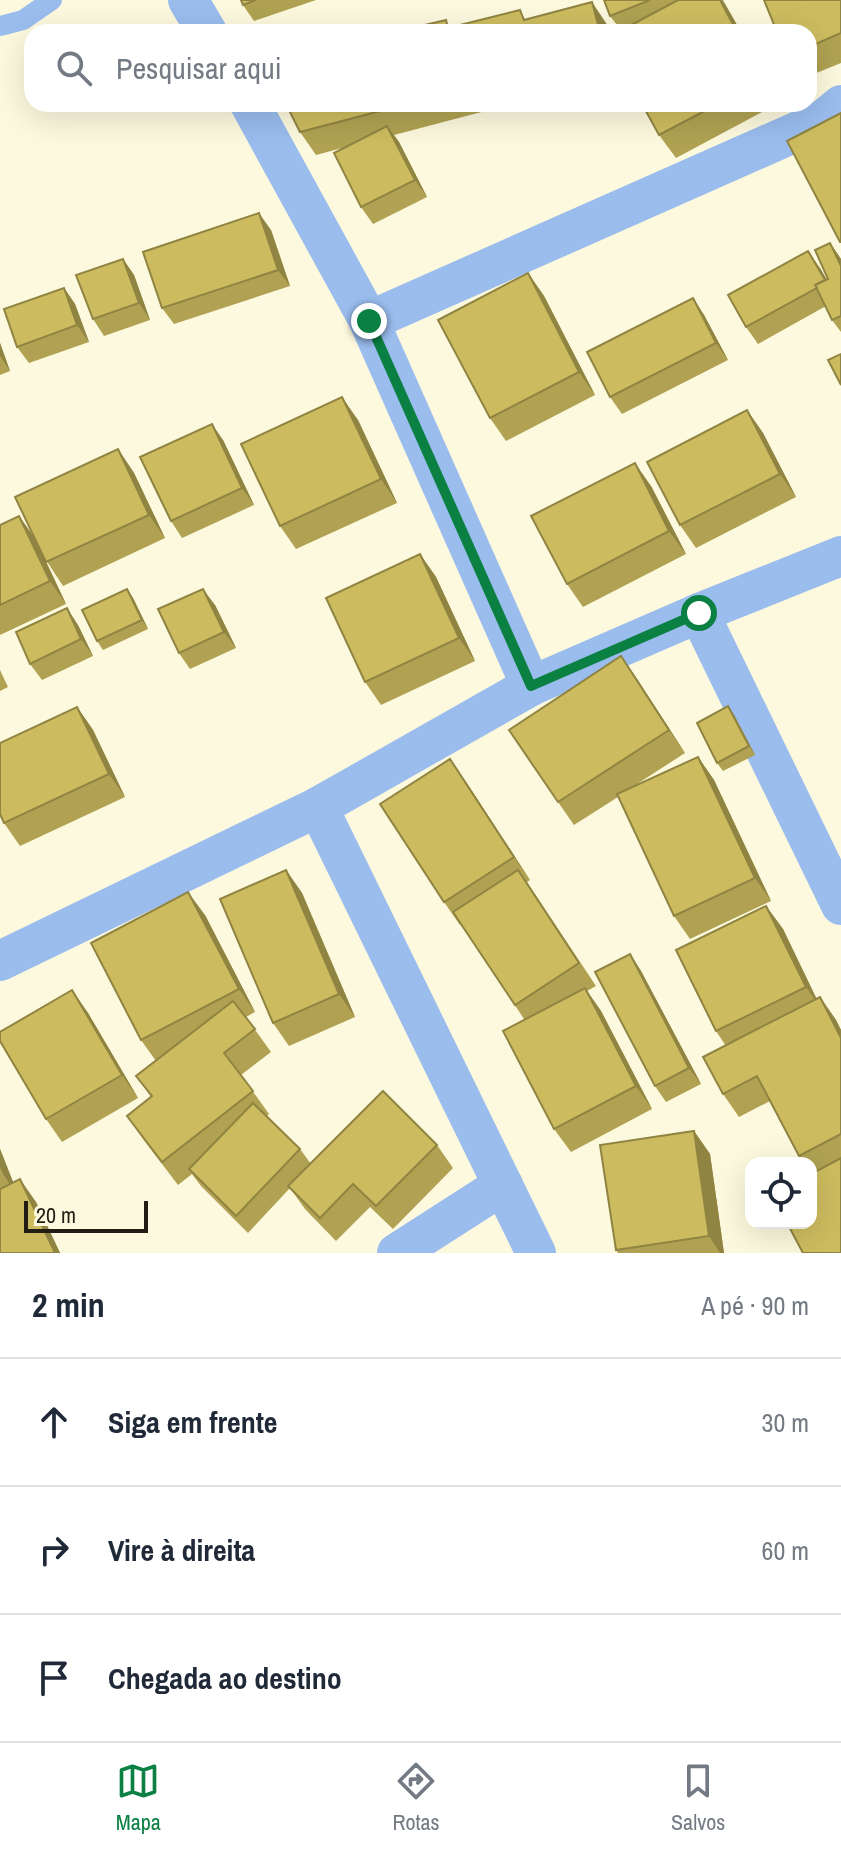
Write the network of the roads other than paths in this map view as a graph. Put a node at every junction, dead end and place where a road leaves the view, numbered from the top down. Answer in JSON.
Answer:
{"nodes":[{"id":1,"x":52,"y":0,"type":"edge"},
{"id":2,"x":188,"y":0,"type":"edge"},
{"id":3,"x":202,"y":24,"type":"edge"},
{"id":4,"x":0,"y":26,"type":"edge"},
{"id":5,"x":841,"y":105,"type":"edge"},
{"id":6,"x":254,"y":112,"type":"edge"},
{"id":7,"x":369,"y":321,"type":"junction"},
{"id":8,"x":841,"y":556,"type":"edge"},
{"id":9,"x":699,"y":613,"type":"junction"},
{"id":10,"x":531,"y":686,"type":"junction"},
{"id":11,"x":318,"y":807,"type":"junction"},
{"id":12,"x":841,"y":905,"type":"edge"},
{"id":13,"x":0,"y":961,"type":"edge"},
{"id":14,"x":503,"y":1185,"type":"junction"},
{"id":15,"x":397,"y":1253,"type":"edge"},
{"id":16,"x":536,"y":1253,"type":"edge"}],
"edges":[{"from":1,"to":4,"type":"lane"},
{"from":2,"to":3,"type":"street"},
{"from":5,"to":7,"type":"street"},
{"from":6,"to":7,"type":"street"},
{"from":7,"to":10,"type":"street"},
{"from":8,"to":9,"type":"street"},
{"from":9,"to":10,"type":"street"},
{"from":9,"to":12,"type":"street"},
{"from":10,"to":11,"type":"street"},
{"from":11,"to":13,"type":"street"},
{"from":11,"to":14,"type":"street"},
{"from":14,"to":15,"type":"street"},
{"from":14,"to":16,"type":"street"}]}
